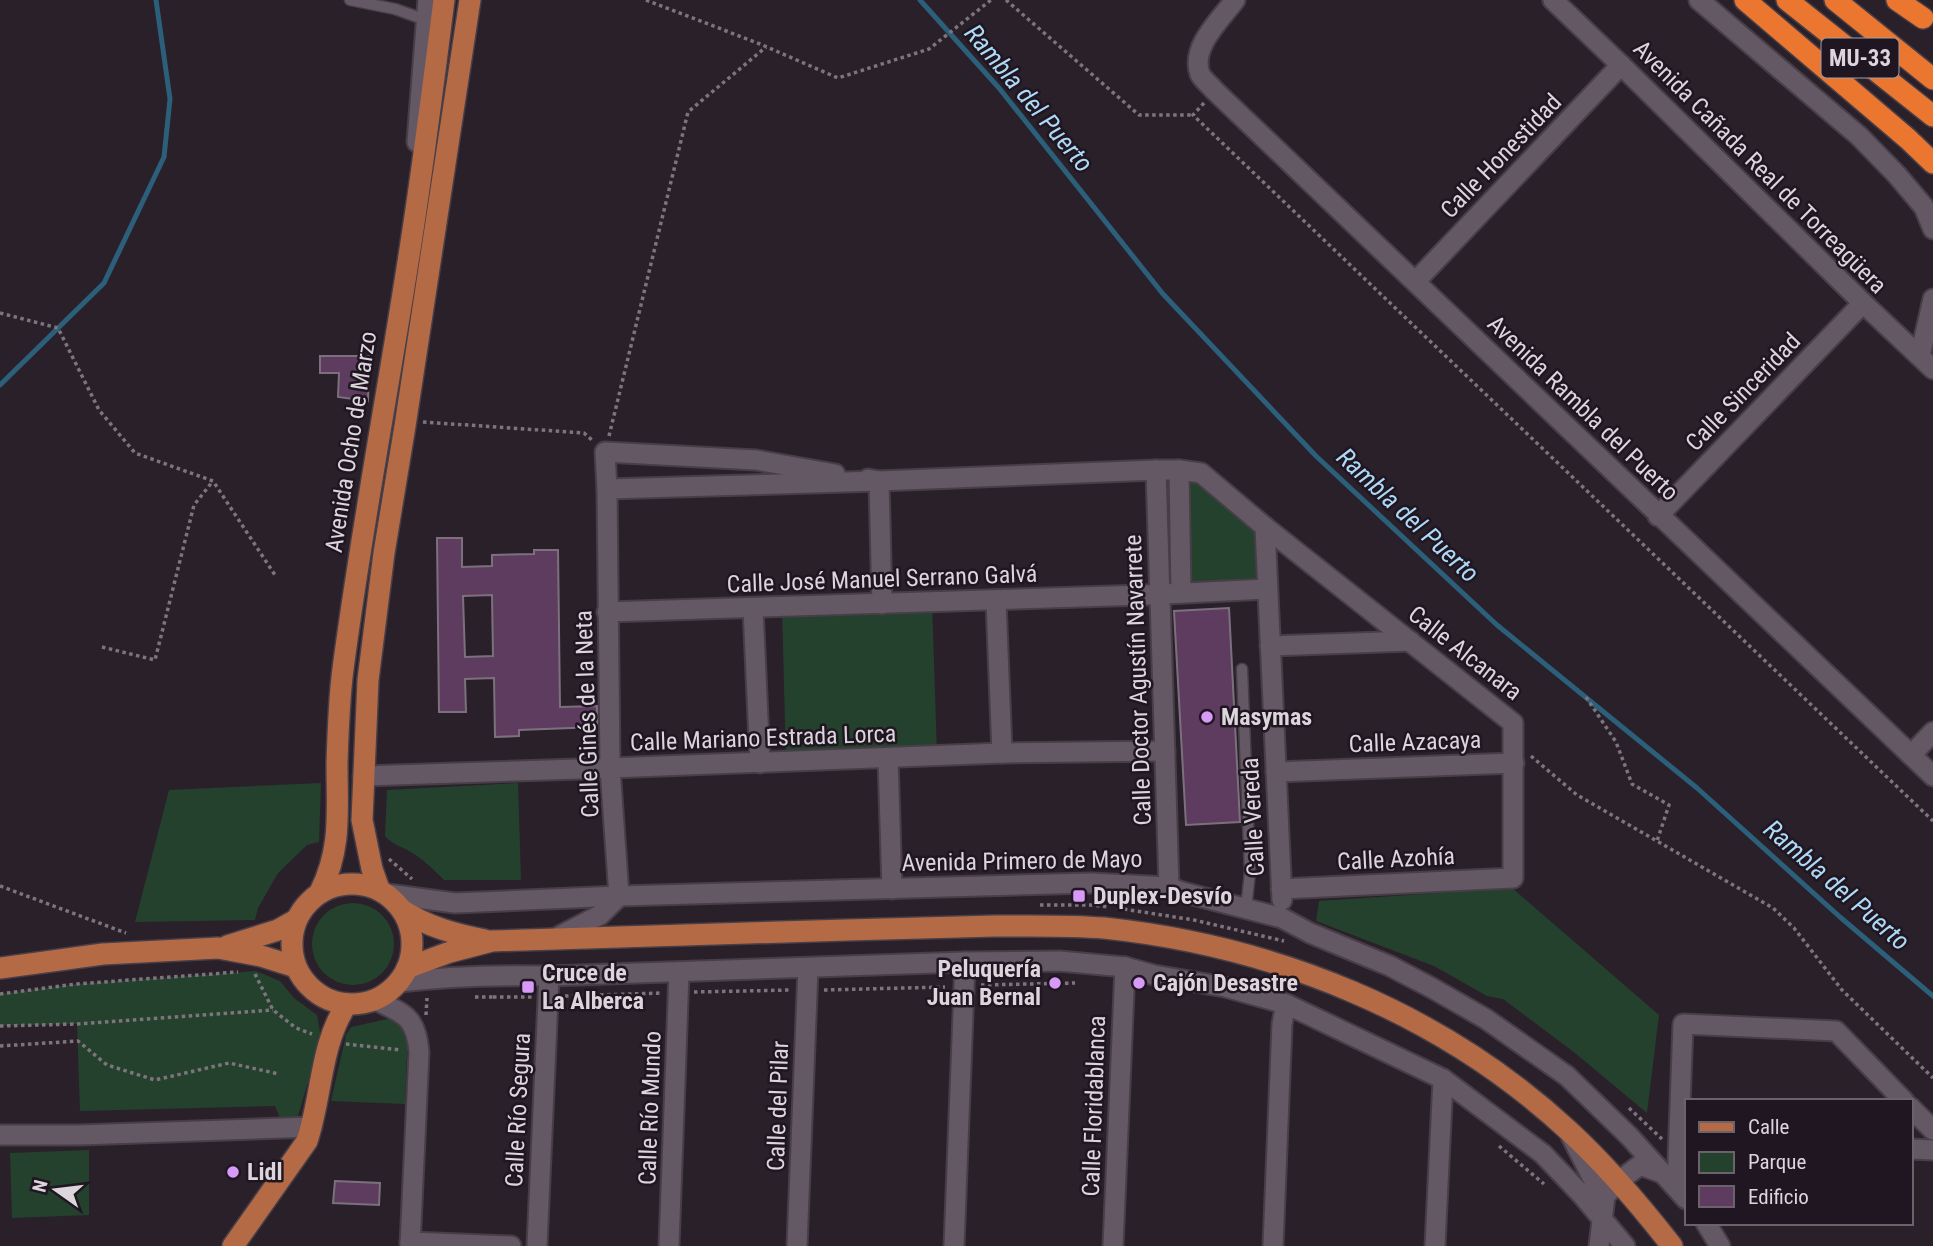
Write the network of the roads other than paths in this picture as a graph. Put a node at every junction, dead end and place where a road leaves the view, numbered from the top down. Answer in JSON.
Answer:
{"nodes":[{"id":1,"x":350,"y":0,"type":"edge"},
{"id":2,"x":444,"y":0,"type":"edge"},
{"id":3,"x":470,"y":0,"type":"edge"},
{"id":4,"x":1235,"y":0,"type":"edge"},
{"id":5,"x":1553,"y":0,"type":"edge"},
{"id":6,"x":1699,"y":0,"type":"edge"},
{"id":7,"x":1745,"y":0,"type":"edge"},
{"id":8,"x":1787,"y":0,"type":"edge"},
{"id":9,"x":1835,"y":0,"type":"edge"},
{"id":10,"x":1900,"y":0,"type":"edge"},
{"id":11,"x":396,"y":5,"type":"edge"},
{"id":12,"x":427,"y":10,"type":"edge"},
{"id":13,"x":1928,"y":21,"type":"edge"},
{"id":14,"x":1621,"y":65,"type":"junction"},
{"id":15,"x":1933,"y":79,"type":"edge"},
{"id":16,"x":1933,"y":117,"type":"edge"},
{"id":17,"x":1933,"y":163,"type":"edge"},
{"id":18,"x":1933,"y":229,"type":"edge"},
{"id":19,"x":408,"y":261,"type":"junction"},
{"id":20,"x":1416,"y":281,"type":"junction"},
{"id":21,"x":1933,"y":299,"type":"edge"},
{"id":22,"x":1863,"y":303,"type":"junction"},
{"id":23,"x":1927,"y":363,"type":"edge"},
{"id":24,"x":1156,"y":470,"type":"junction"},
{"id":25,"x":1179,"y":470,"type":"junction"},
{"id":26,"x":879,"y":481,"type":"junction"},
{"id":27,"x":607,"y":489,"type":"junction"},
{"id":28,"x":1658,"y":516,"type":"junction"},
{"id":29,"x":1265,"y":527,"type":"junction"},
{"id":30,"x":1267,"y":589,"type":"junction"},
{"id":31,"x":1181,"y":593,"type":"junction"},
{"id":32,"x":1159,"y":594,"type":"junction"},
{"id":33,"x":996,"y":600,"type":"junction"},
{"id":34,"x":882,"y":604,"type":"junction"},
{"id":35,"x":753,"y":608,"type":"junction"},
{"id":36,"x":607,"y":612,"type":"junction"},
{"id":37,"x":1410,"y":641,"type":"junction"},
{"id":38,"x":1270,"y":646,"type":"junction"},
{"id":39,"x":1242,"y":669,"type":"dead end"},
{"id":40,"x":1933,"y":732,"type":"edge"},
{"id":41,"x":1165,"y":751,"type":"junction"},
{"id":42,"x":1002,"y":753,"type":"junction"},
{"id":43,"x":1911,"y":755,"type":"junction"},
{"id":44,"x":888,"y":758,"type":"junction"},
{"id":45,"x":760,"y":763,"type":"junction"},
{"id":46,"x":1514,"y":763,"type":"junction"},
{"id":47,"x":610,"y":768,"type":"junction"},
{"id":48,"x":1276,"y":772,"type":"junction"},
{"id":49,"x":363,"y":776,"type":"junction"},
{"id":50,"x":1933,"y":776,"type":"edge"},
{"id":51,"x":1513,"y":877,"type":"joint"},
{"id":52,"x":1169,"y":887,"type":"junction"},
{"id":53,"x":892,"y":889,"type":"junction"},
{"id":54,"x":1281,"y":889,"type":"junction"},
{"id":55,"x":320,"y":892,"type":"junction"},
{"id":56,"x":383,"y":892,"type":"junction"},
{"id":57,"x":619,"y":896,"type":"junction"},
{"id":58,"x":1246,"y":909,"type":"junction"},
{"id":59,"x":402,"y":910,"type":"junction"},
{"id":60,"x":1282,"y":918,"type":"junction"},
{"id":61,"x":296,"y":920,"type":"junction"},
{"id":62,"x":554,"y":939,"type":"junction"},
{"id":63,"x":492,"y":941,"type":"junction"},
{"id":64,"x":218,"y":948,"type":"junction"},
{"id":65,"x":965,"y":962,"type":"junction"},
{"id":66,"x":296,"y":967,"type":"junction"},
{"id":67,"x":1125,"y":967,"type":"junction"},
{"id":68,"x":0,"y":968,"type":"edge"},
{"id":69,"x":807,"y":968,"type":"junction"},
{"id":70,"x":679,"y":972,"type":"junction"},
{"id":71,"x":403,"y":975,"type":"junction"},
{"id":72,"x":549,"y":976,"type":"junction"},
{"id":73,"x":325,"y":998,"type":"junction"},
{"id":74,"x":375,"y":1000,"type":"junction"},
{"id":75,"x":346,"y":1004,"type":"junction"},
{"id":76,"x":1286,"y":1004,"type":"junction"},
{"id":77,"x":330,"y":1042,"type":"junction"},
{"id":78,"x":1443,"y":1079,"type":"junction"},
{"id":79,"x":1902,"y":1099,"type":"edge"},
{"id":80,"x":1912,"y":1109,"type":"edge"},
{"id":81,"x":312,"y":1127,"type":"junction"},
{"id":82,"x":1933,"y":1130,"type":"edge"},
{"id":83,"x":0,"y":1135,"type":"edge"},
{"id":84,"x":1629,"y":1136,"type":"junction"},
{"id":85,"x":1682,"y":1146,"type":"edge"},
{"id":86,"x":1912,"y":1149,"type":"edge"},
{"id":87,"x":1933,"y":1150,"type":"edge"},
{"id":88,"x":1640,"y":1165,"type":"junction"},
{"id":89,"x":1676,"y":1187,"type":"edge"},
{"id":90,"x":1612,"y":1189,"type":"junction"},
{"id":91,"x":1601,"y":1217,"type":"junction"},
{"id":92,"x":1708,"y":1225,"type":"edge"},
{"id":93,"x":410,"y":1244,"type":"edge"},
{"id":94,"x":233,"y":1246,"type":"edge"},
{"id":95,"x":511,"y":1246,"type":"edge"},
{"id":96,"x":537,"y":1246,"type":"edge"},
{"id":97,"x":669,"y":1246,"type":"edge"},
{"id":98,"x":797,"y":1246,"type":"edge"},
{"id":99,"x":954,"y":1246,"type":"edge"},
{"id":100,"x":1112,"y":1246,"type":"edge"},
{"id":101,"x":1273,"y":1246,"type":"edge"},
{"id":102,"x":1435,"y":1246,"type":"edge"},
{"id":103,"x":1599,"y":1246,"type":"edge"},
{"id":104,"x":1625,"y":1246,"type":"edge"},
{"id":105,"x":1672,"y":1246,"type":"edge"},
{"id":106,"x":1720,"y":1246,"type":"edge"}],
"edges":[{"from":1,"to":11,"type":"lane"},
{"from":2,"to":19,"type":"main road","name":"Avenida Ocho de Marzo"},
{"from":3,"to":49,"type":"main road","name":"Avenida Ocho de Marzo"},
{"from":4,"to":20,"type":"street","name":"Avenida Rambla del Puerto"},
{"from":5,"to":14,"type":"street","name":"Avenida Cañada Real de Torreagüera"},
{"from":6,"to":18,"type":"street"},
{"from":7,"to":17,"type":"highway"},
{"from":8,"to":16,"type":"highway","number":"MU-33"},
{"from":9,"to":15,"type":"highway","number":"MU-33"},
{"from":10,"to":13,"type":"highway"},
{"from":11,"to":12,"type":"lane"},
{"from":12,"to":19,"type":"street"},
{"from":14,"to":20,"type":"street","name":"Calle Honestidad"},
{"from":14,"to":22,"type":"street","name":"Avenida Cañada Real de Torreagüera"},
{"from":19,"to":55,"type":"main road","name":"Avenida Ocho de Marzo"},
{"from":20,"to":28,"type":"street","name":"Avenida Rambla del Puerto"},
{"from":21,"to":23,"type":"street"},
{"from":22,"to":23,"type":"street","name":"Avenida Cañada Real de Torreagüera"},
{"from":22,"to":28,"type":"street","name":"Calle Sinceridad"},
{"from":24,"to":25,"type":"street"},
{"from":24,"to":26,"type":"street"},
{"from":24,"to":32,"type":"street","name":"Calle Doctor Agustín Navarrete"},
{"from":25,"to":29,"type":"street","name":"Calle Alcanara"},
{"from":25,"to":31,"type":"street","name":"Calle Doctor Agustín Navarrete"},
{"from":26,"to":27,"type":"street"},
{"from":26,"to":27,"type":"street","name":"Calle Ginés de la Neta"},
{"from":26,"to":34,"type":"street"},
{"from":27,"to":36,"type":"street","name":"Calle Ginés de la Neta"},
{"from":28,"to":43,"type":"street","name":"Avenida Rambla del Puerto"},
{"from":29,"to":30,"type":"street","name":"Calle Vereda"},
{"from":29,"to":37,"type":"street","name":"Calle Alcanara"},
{"from":30,"to":31,"type":"street","name":"Calle José Manuel Serrano Galvá"},
{"from":30,"to":38,"type":"street","name":"Calle Vereda"},
{"from":31,"to":32,"type":"street","name":"Calle José Manuel Serrano Galvá"},
{"from":32,"to":33,"type":"street","name":"Calle José Manuel Serrano Galvá"},
{"from":32,"to":41,"type":"street","name":"Calle Doctor Agustín Navarrete"},
{"from":33,"to":34,"type":"street","name":"Calle José Manuel Serrano Galvá"},
{"from":33,"to":42,"type":"street"},
{"from":34,"to":35,"type":"street","name":"Calle José Manuel Serrano Galvá"},
{"from":35,"to":36,"type":"street","name":"Calle José Manuel Serrano Galvá"},
{"from":35,"to":45,"type":"street"},
{"from":36,"to":47,"type":"street","name":"Calle Ginés de la Neta"},
{"from":37,"to":38,"type":"street"},
{"from":37,"to":46,"type":"street","name":"Calle Alcanara"},
{"from":38,"to":48,"type":"street","name":"Calle Vereda"},
{"from":39,"to":58,"type":"lane"},
{"from":40,"to":43,"type":"street"},
{"from":41,"to":42,"type":"street","name":"Calle Mariano Estrada Lorca"},
{"from":41,"to":52,"type":"street","name":"Calle Doctor Agustín Navarrete"},
{"from":42,"to":44,"type":"street","name":"Calle Mariano Estrada Lorca"},
{"from":43,"to":50,"type":"street","name":"Avenida Rambla del Puerto"},
{"from":44,"to":45,"type":"street","name":"Calle Mariano Estrada Lorca"},
{"from":44,"to":53,"type":"street"},
{"from":45,"to":47,"type":"street","name":"Calle Mariano Estrada Lorca"},
{"from":46,"to":48,"type":"street","name":"Calle Azacaya"},
{"from":46,"to":51,"type":"street","name":"Calle Alcanara"},
{"from":47,"to":49,"type":"street","name":"Calle Mariano Estrada Lorca"},
{"from":47,"to":57,"type":"street","name":"Calle Ginés de la Neta"},
{"from":48,"to":54,"type":"street","name":"Calle Vereda"},
{"from":49,"to":56,"type":"main road","name":"Avenida Ocho de Marzo"},
{"from":51,"to":54,"type":"street","name":"Calle Azohía"},
{"from":52,"to":53,"type":"street","name":"Avenida Primero de Mayo"},
{"from":52,"to":58,"type":"street","name":"Avenida Primero de Mayo"},
{"from":53,"to":57,"type":"street","name":"Avenida Primero de Mayo"},
{"from":54,"to":60,"type":"street","name":"Calle Vereda"},
{"from":55,"to":56,"type":"main road"},
{"from":55,"to":61,"type":"main road"},
{"from":56,"to":57,"type":"street","name":"Avenida Primero de Mayo"},
{"from":56,"to":59,"type":"main road"},
{"from":57,"to":62,"type":"street"},
{"from":58,"to":60,"type":"street","name":"Avenida Primero de Mayo"},
{"from":59,"to":63,"type":"main road"},
{"from":59,"to":71,"type":"main road"},
{"from":60,"to":84,"type":"street","name":"Avenida Primero de Mayo"},
{"from":61,"to":64,"type":"main road"},
{"from":61,"to":66,"type":"main road"},
{"from":62,"to":63,"type":"main road"},
{"from":62,"to":90,"type":"main road"},
{"from":63,"to":71,"type":"main road"},
{"from":64,"to":66,"type":"main road"},
{"from":64,"to":68,"type":"main road"},
{"from":65,"to":67,"type":"street"},
{"from":65,"to":69,"type":"street"},
{"from":65,"to":99,"type":"street"},
{"from":66,"to":73,"type":"main road"},
{"from":67,"to":76,"type":"street"},
{"from":67,"to":100,"type":"street","name":"Calle Floridablanca"},
{"from":69,"to":70,"type":"street"},
{"from":69,"to":98,"type":"street","name":"Calle del Pilar"},
{"from":70,"to":72,"type":"street"},
{"from":70,"to":97,"type":"street","name":"Calle Río Mundo"},
{"from":71,"to":72,"type":"street"},
{"from":71,"to":74,"type":"main road"},
{"from":72,"to":96,"type":"street","name":"Calle Río Segura"},
{"from":73,"to":75,"type":"main road"},
{"from":73,"to":77,"type":"main road"},
{"from":74,"to":75,"type":"main road"},
{"from":74,"to":93,"type":"street"},
{"from":75,"to":77,"type":"main road"},
{"from":76,"to":78,"type":"street"},
{"from":76,"to":101,"type":"street"},
{"from":77,"to":81,"type":"main road"},
{"from":78,"to":91,"type":"street"},
{"from":78,"to":102,"type":"street"},
{"from":79,"to":85,"type":"street"},
{"from":80,"to":82,"type":"street"},
{"from":81,"to":83,"type":"street"},
{"from":81,"to":94,"type":"main road"},
{"from":84,"to":88,"type":"street","name":"Avenida Primero de Mayo"},
{"from":84,"to":89,"type":"street","name":"Avenida Primero de Mayo"},
{"from":85,"to":89,"type":"street"},
{"from":86,"to":87,"type":"street"},
{"from":88,"to":89,"type":"street"},
{"from":88,"to":90,"type":"street"},
{"from":90,"to":91,"type":"street"},
{"from":90,"to":105,"type":"main road"},
{"from":91,"to":103,"type":"street"},
{"from":91,"to":104,"type":"street"},
{"from":92,"to":106,"type":"street"},
{"from":93,"to":95,"type":"street"}]}
